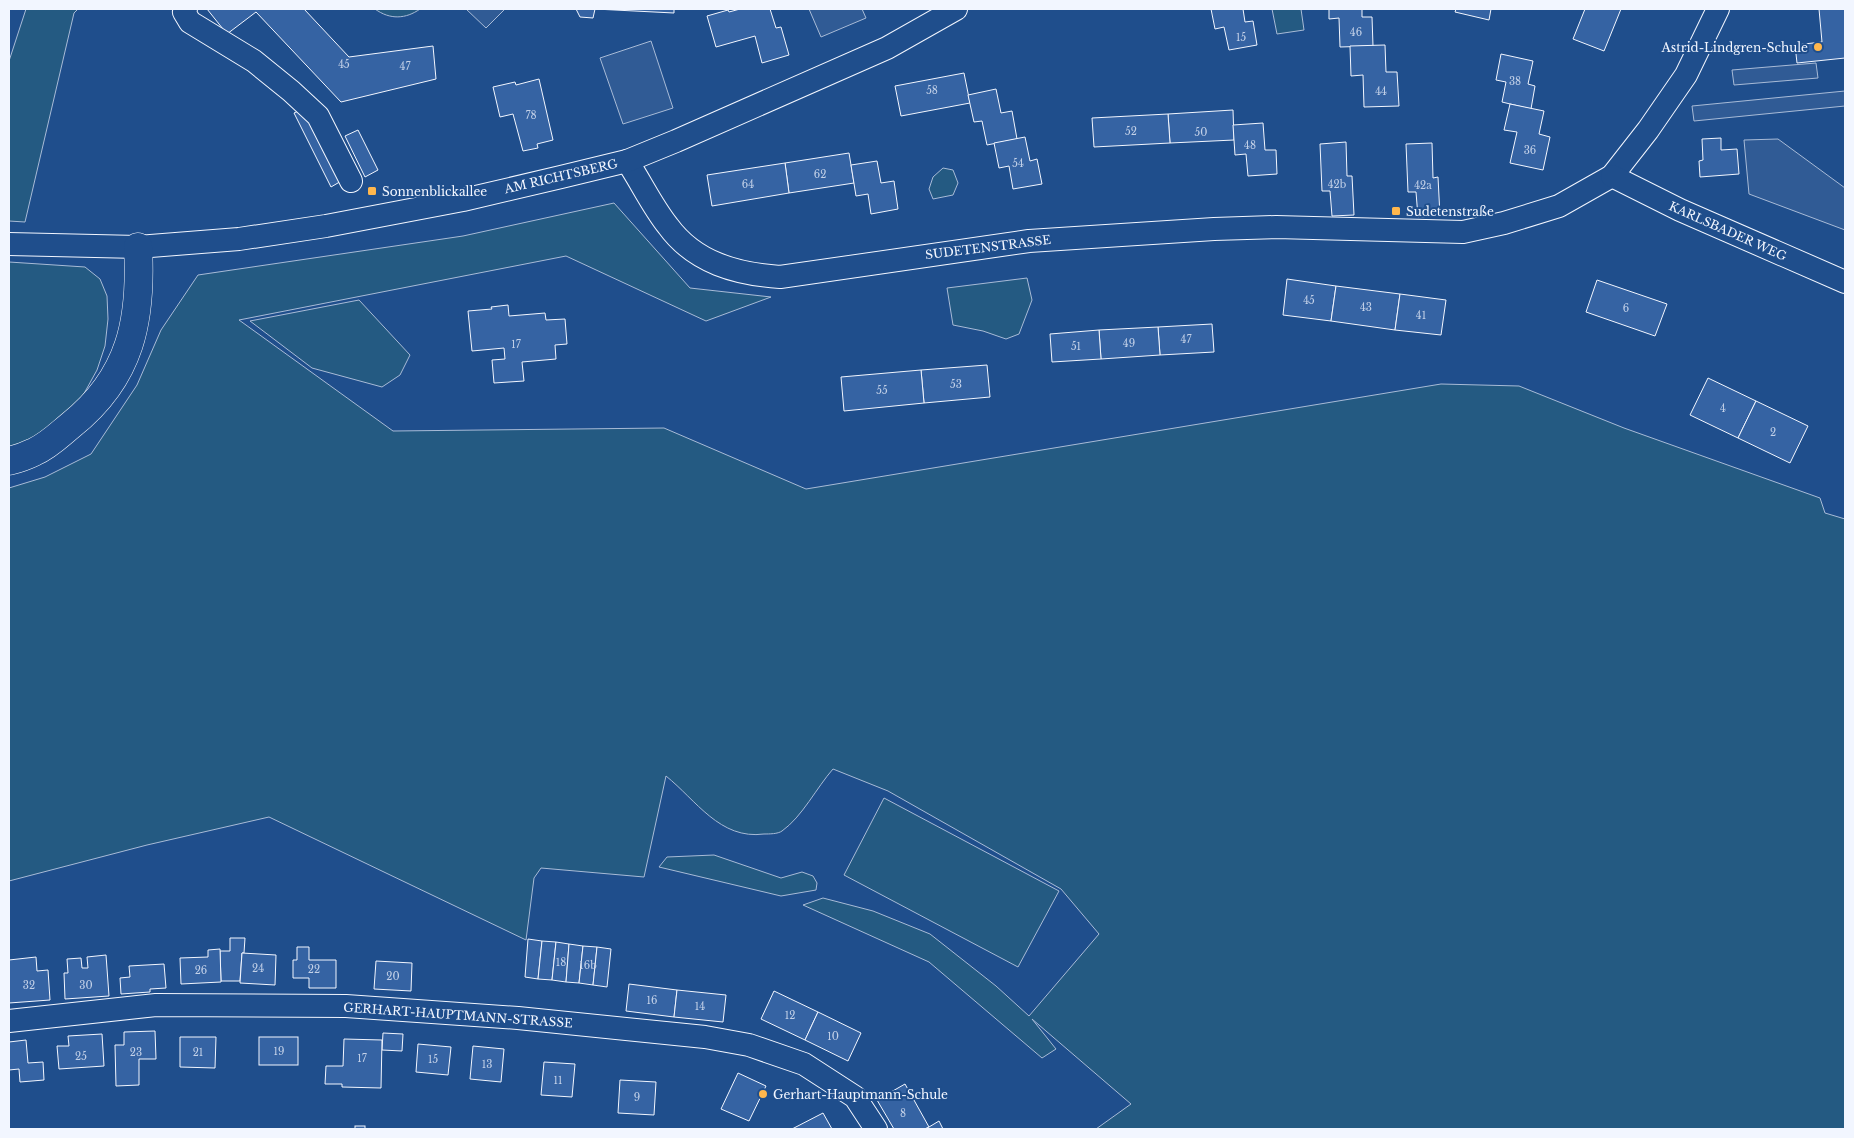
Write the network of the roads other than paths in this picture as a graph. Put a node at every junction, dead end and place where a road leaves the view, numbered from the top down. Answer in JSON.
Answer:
{"nodes":[{"id":1,"x":186,"y":9,"type":"edge"},
{"id":2,"x":956,"y":9,"type":"edge"},
{"id":3,"x":1718,"y":9,"type":"edge"},
{"id":4,"x":627,"y":160,"type":"junction"},
{"id":5,"x":1612,"y":176,"type":"junction"},
{"id":6,"x":351,"y":181,"type":"dead end"},
{"id":7,"x":9,"y":244,"type":"edge"},
{"id":8,"x":138,"y":247,"type":"junction"},
{"id":9,"x":1845,"y":282,"type":"edge"},
{"id":10,"x":9,"y":461,"type":"edge"},
{"id":11,"x":9,"y":1020,"type":"edge"},
{"id":12,"x":876,"y":1129,"type":"edge"}],
"edges":[{"from":1,"to":6,"type":"street"},
{"from":2,"to":4,"type":"street","name":"AM RICHTSBERG"},
{"from":3,"to":5,"type":"street","name":"SUDETENSTRASSE"},
{"from":4,"to":5,"type":"street","name":"SUDETENSTRASSE"},
{"from":4,"to":8,"type":"street","name":"AM RICHTSBERG"},
{"from":5,"to":9,"type":"street","name":"KARLSBADER WEG"},
{"from":7,"to":8,"type":"street","name":"AM RICHTSBERG"},
{"from":8,"to":10,"type":"main road"},
{"from":11,"to":12,"type":"street","name":"GERHART-HAUPTMANN-STRASSE"}]}
